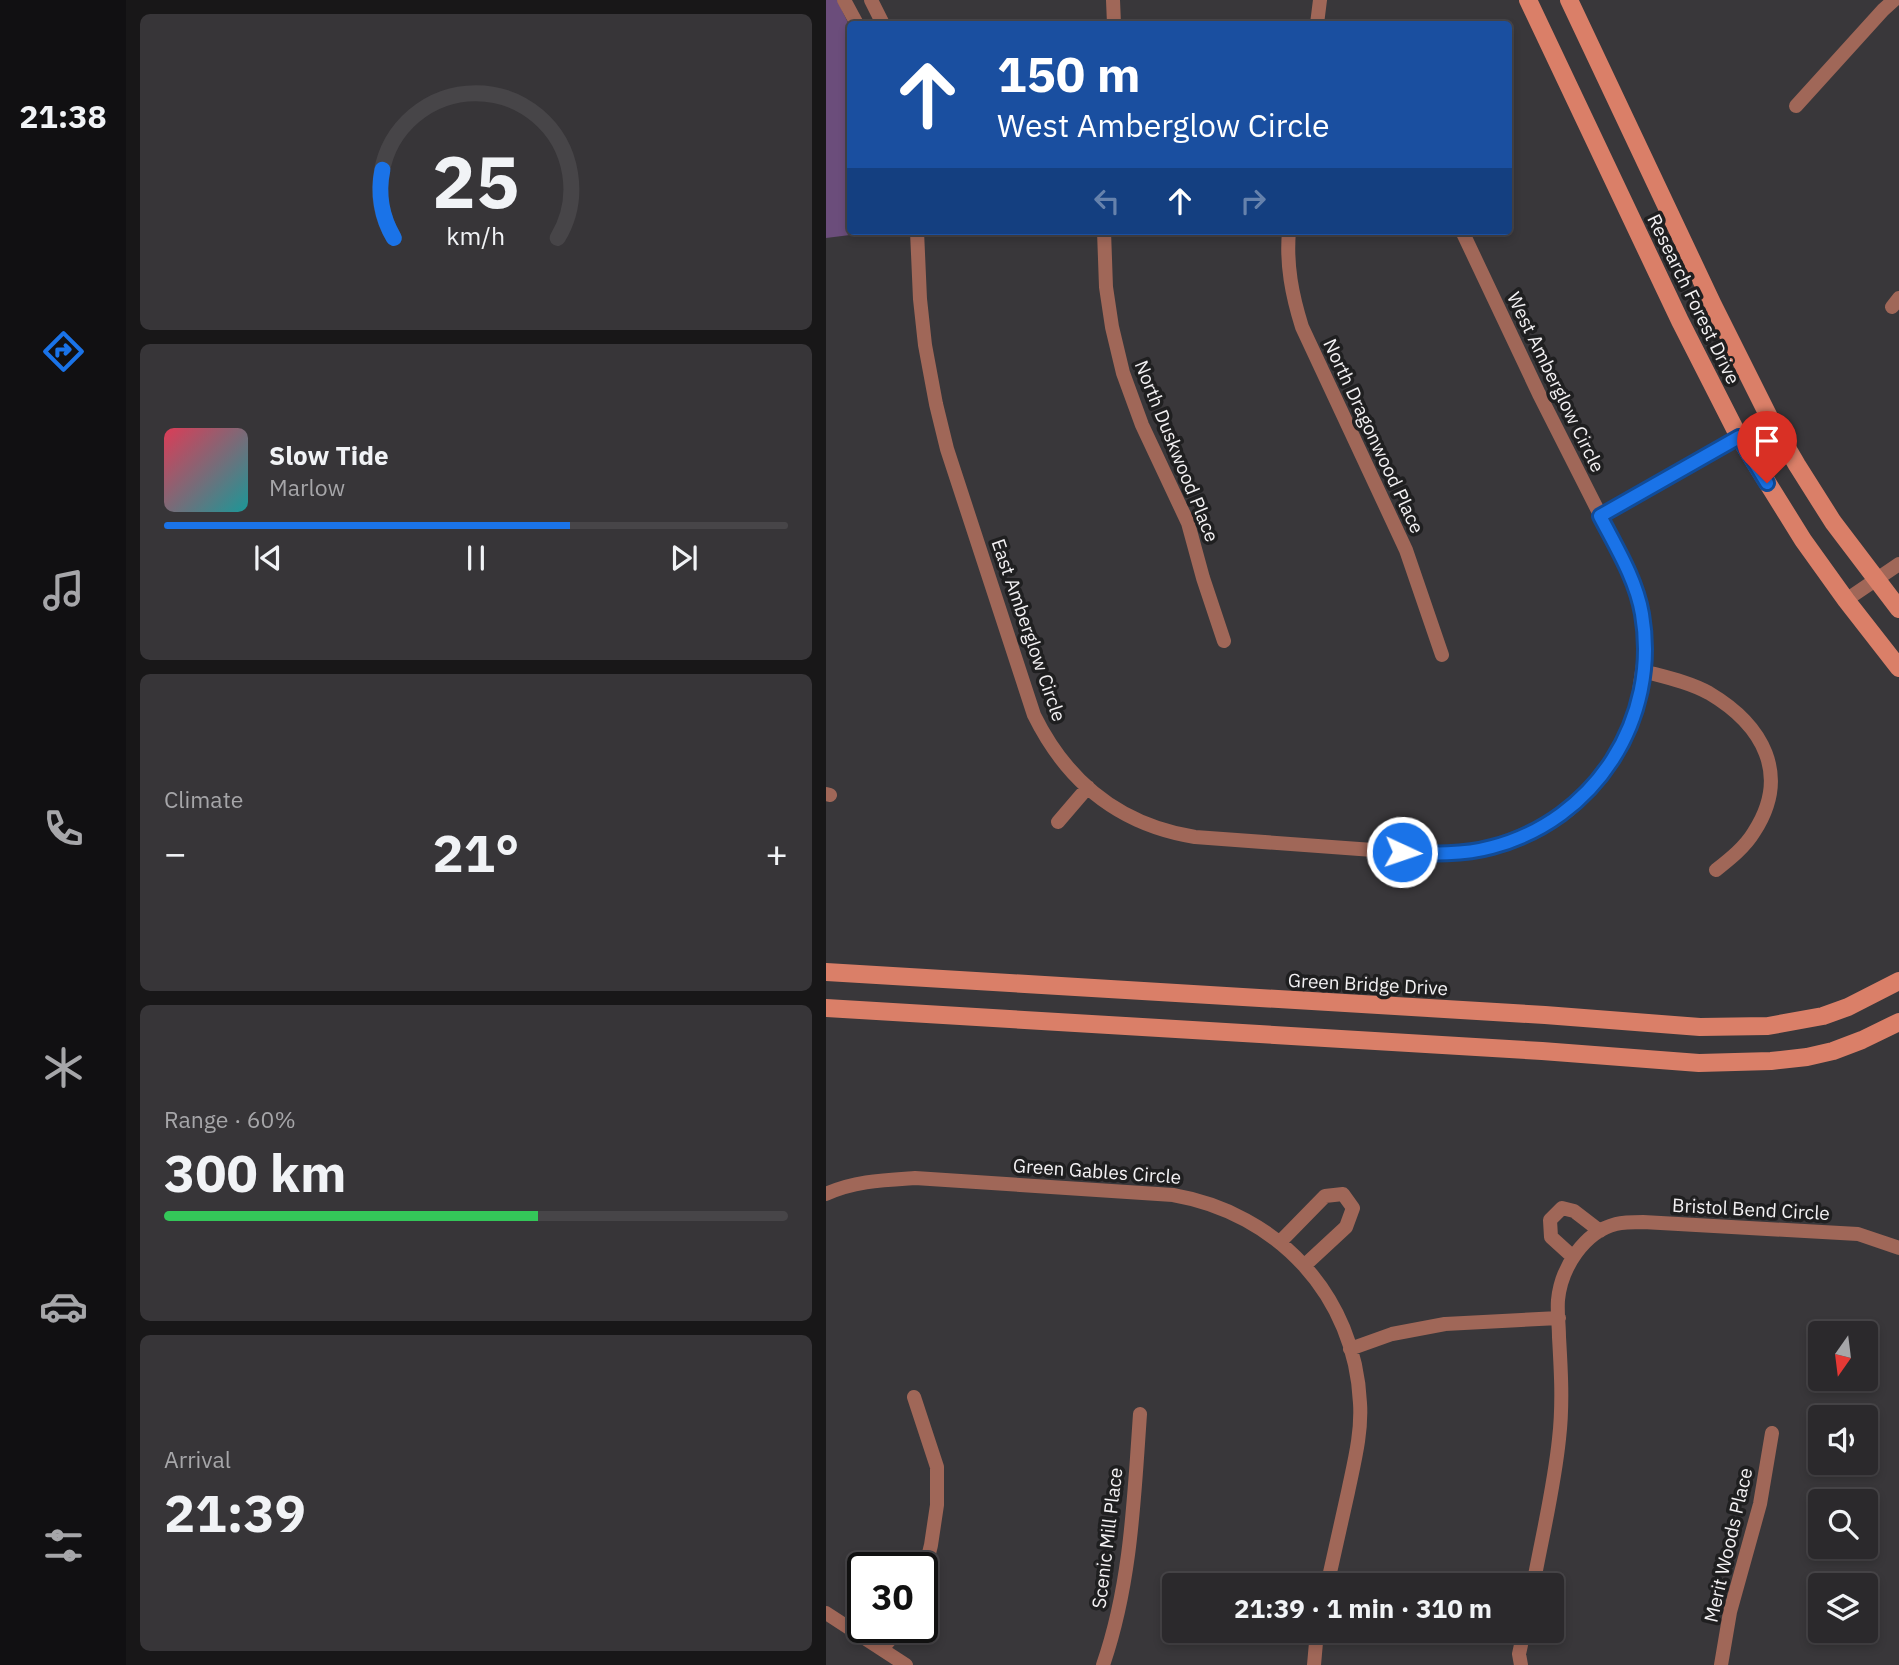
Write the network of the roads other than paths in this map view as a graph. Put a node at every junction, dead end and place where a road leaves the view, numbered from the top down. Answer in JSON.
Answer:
{"nodes":[{"id":1,"x":844,"y":0,"type":"edge"},
{"id":2,"x":871,"y":0,"type":"edge"},
{"id":3,"x":1113,"y":0,"type":"edge"},
{"id":4,"x":1320,"y":0,"type":"edge"},
{"id":5,"x":1528,"y":0,"type":"edge"},
{"id":6,"x":1569,"y":0,"type":"edge"},
{"id":7,"x":1894,"y":0,"type":"edge"},
{"id":8,"x":855,"y":21,"type":"edge"},
{"id":9,"x":882,"y":21,"type":"edge"},
{"id":10,"x":1115,"y":21,"type":"edge"},
{"id":11,"x":1317,"y":21,"type":"edge"},
{"id":12,"x":1796,"y":106,"type":"dead end"},
{"id":13,"x":917,"y":235,"type":"edge"},
{"id":14,"x":1104,"y":235,"type":"edge"},
{"id":15,"x":1289,"y":235,"type":"edge"},
{"id":16,"x":1464,"y":235,"type":"edge"},
{"id":17,"x":1739,"y":437,"type":"junction"},
{"id":18,"x":1600,"y":516,"type":"junction"},
{"id":19,"x":1899,"y":564,"type":"edge"},
{"id":20,"x":1876,"y":579,"type":"junction"},
{"id":21,"x":1846,"y":600,"type":"junction"},
{"id":22,"x":1899,"y":610,"type":"edge"},
{"id":23,"x":1224,"y":641,"type":"dead end"},
{"id":24,"x":1442,"y":655,"type":"dead end"},
{"id":25,"x":1899,"y":668,"type":"edge"},
{"id":26,"x":1643,"y":671,"type":"junction"},
{"id":27,"x":1088,"y":787,"type":"junction"},
{"id":28,"x":1058,"y":822,"type":"dead end"},
{"id":29,"x":1716,"y":870,"type":"dead end"},
{"id":30,"x":826,"y":972,"type":"edge"},
{"id":31,"x":1899,"y":981,"type":"edge"},
{"id":32,"x":826,"y":1008,"type":"edge"},
{"id":33,"x":1899,"y":1022,"type":"edge"},
{"id":34,"x":826,"y":1194,"type":"edge"},
{"id":35,"x":1600,"y":1231,"type":"junction"},
{"id":36,"x":1280,"y":1242,"type":"junction"},
{"id":37,"x":1899,"y":1248,"type":"edge"},
{"id":38,"x":1573,"y":1257,"type":"junction"},
{"id":39,"x":1305,"y":1265,"type":"junction"},
{"id":40,"x":1559,"y":1318,"type":"junction"},
{"id":41,"x":1350,"y":1349,"type":"junction"},
{"id":42,"x":914,"y":1397,"type":"dead end"},
{"id":43,"x":1140,"y":1414,"type":"dead end"},
{"id":44,"x":1772,"y":1433,"type":"dead end"},
{"id":45,"x":929,"y":1552,"type":"edge"},
{"id":46,"x":1329,"y":1573,"type":"edge"},
{"id":47,"x":1536,"y":1573,"type":"edge"},
{"id":48,"x":826,"y":1613,"type":"edge"},
{"id":49,"x":887,"y":1643,"type":"edge"},
{"id":50,"x":1316,"y":1643,"type":"edge"},
{"id":51,"x":1521,"y":1643,"type":"edge"},
{"id":52,"x":882,"y":1649,"type":"junction"},
{"id":53,"x":906,"y":1665,"type":"edge"},
{"id":54,"x":1103,"y":1665,"type":"edge"},
{"id":55,"x":1314,"y":1665,"type":"edge"},
{"id":56,"x":1521,"y":1665,"type":"edge"},
{"id":57,"x":1721,"y":1665,"type":"edge"}],
"edges":[{"from":1,"to":8,"type":"street"},
{"from":2,"to":9,"type":"street"},
{"from":3,"to":10,"type":"street"},
{"from":4,"to":11,"type":"street"},
{"from":5,"to":17,"type":"main road","name":"Research Forest Drive"},
{"from":6,"to":20,"type":"main road","name":"Research Forest Drive"},
{"from":7,"to":12,"type":"street"},
{"from":13,"to":27,"type":"street","name":"East Amberglow Circle"},
{"from":14,"to":23,"type":"street","name":"North Duskwood Place"},
{"from":15,"to":24,"type":"street","name":"North Dragonwood Place"},
{"from":16,"to":18,"type":"street","name":"West Amberglow Circle"},
{"from":17,"to":18,"type":"street"},
{"from":17,"to":21,"type":"main road","name":"Research Forest Drive"},
{"from":18,"to":26,"type":"street","name":"West Amberglow Circle"},
{"from":19,"to":20,"type":"street"},
{"from":20,"to":21,"type":"street"},
{"from":20,"to":22,"type":"main road","name":"Research Forest Drive"},
{"from":21,"to":25,"type":"main road","name":"Research Forest Drive"},
{"from":26,"to":27,"type":"street","name":"East Amberglow Circle"},
{"from":26,"to":29,"type":"street"},
{"from":27,"to":28,"type":"street"},
{"from":30,"to":31,"type":"main road","name":"Green Bridge Drive"},
{"from":32,"to":33,"type":"main road"},
{"from":34,"to":36,"type":"street","name":"Green Gables Circle"},
{"from":35,"to":37,"type":"street","name":"Bristol Bend Circle"},
{"from":35,"to":38,"type":"street"},
{"from":35,"to":38,"type":"street"},
{"from":36,"to":39,"type":"street","name":"Green Gables Circle"},
{"from":36,"to":39,"type":"street"},
{"from":38,"to":40,"type":"street"},
{"from":39,"to":41,"type":"street","name":"Green Gables Circle"},
{"from":40,"to":41,"type":"street"},
{"from":40,"to":47,"type":"street"},
{"from":41,"to":46,"type":"street","name":"Green Gables Circle"},
{"from":42,"to":45,"type":"street"},
{"from":43,"to":54,"type":"street","name":"Scenic Mill Place"},
{"from":44,"to":57,"type":"street","name":"Merit Woods Place"},
{"from":48,"to":52,"type":"street"},
{"from":49,"to":52,"type":"street"},
{"from":50,"to":55,"type":"street"},
{"from":51,"to":56,"type":"street"},
{"from":52,"to":53,"type":"street"}]}
